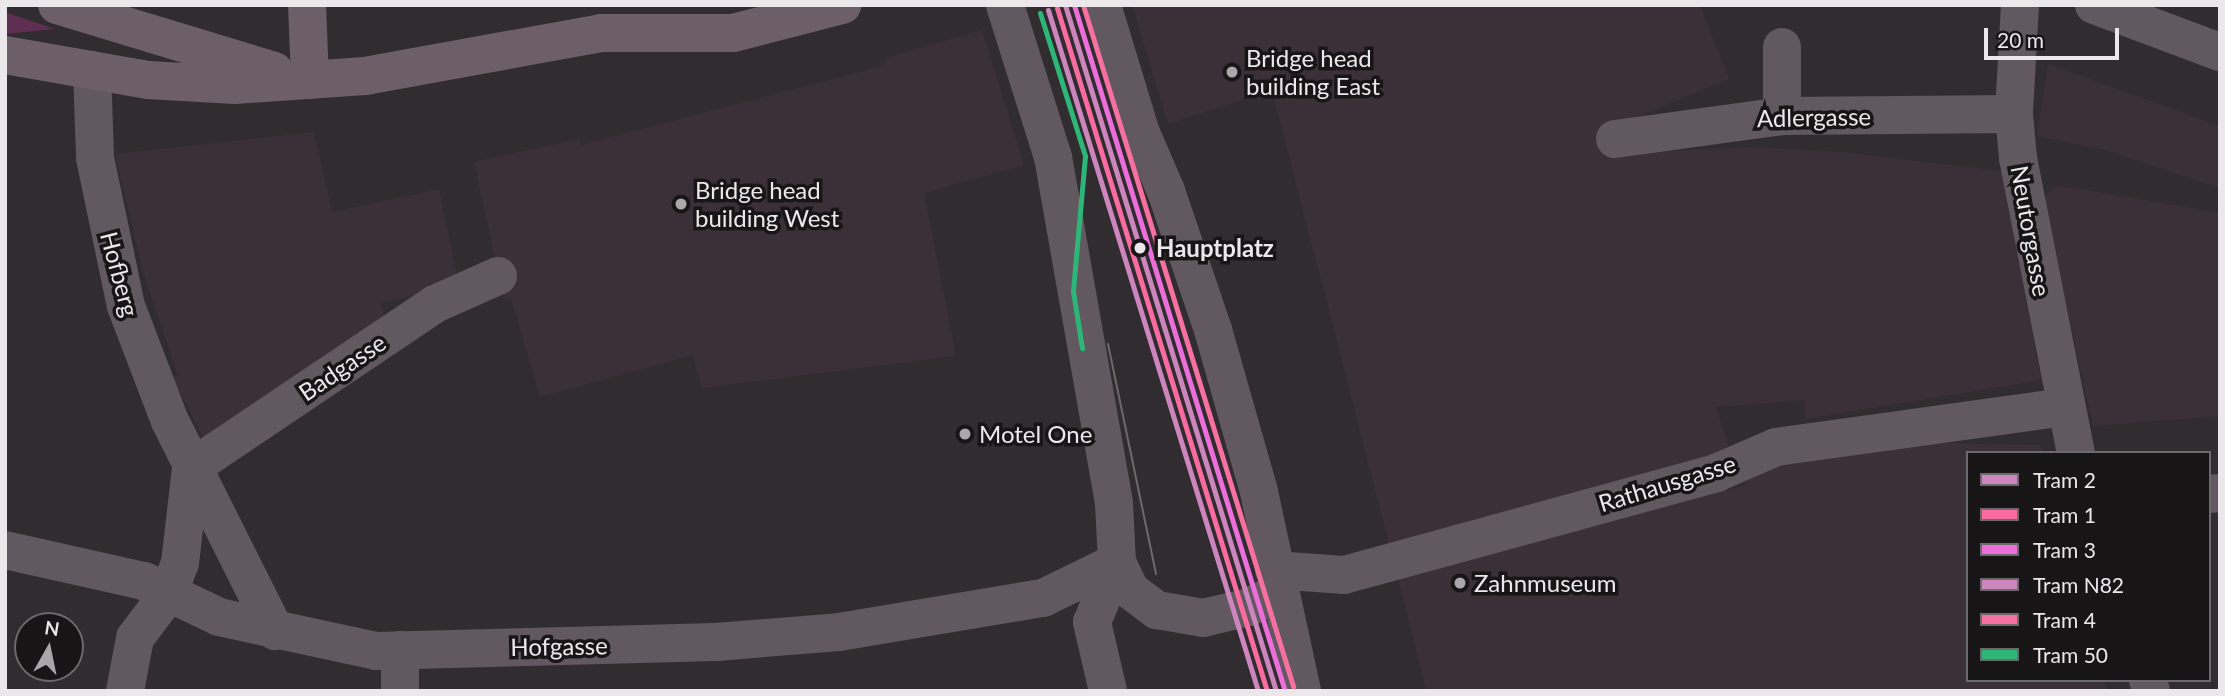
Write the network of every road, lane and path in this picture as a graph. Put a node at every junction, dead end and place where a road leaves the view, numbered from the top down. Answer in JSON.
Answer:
{"nodes":[{"id":1,"x":57,"y":5,"type":"edge"},
{"id":2,"x":307,"y":5,"type":"edge"},
{"id":3,"x":842,"y":5,"type":"edge"},
{"id":4,"x":1006,"y":5,"type":"edge"},
{"id":5,"x":1101,"y":5,"type":"edge"},
{"id":6,"x":2020,"y":5,"type":"edge"},
{"id":7,"x":2094,"y":5,"type":"edge"},
{"id":8,"x":2166,"y":18,"type":"edge"},
{"id":9,"x":1782,"y":47,"type":"dead end"},
{"id":10,"x":2220,"y":52,"type":"edge"},
{"id":11,"x":5,"y":55,"type":"edge"},
{"id":12,"x":92,"y":70,"type":"junction"},
{"id":13,"x":310,"y":80,"type":"junction"},
{"id":14,"x":2014,"y":114,"type":"junction"},
{"id":15,"x":1782,"y":116,"type":"junction"},
{"id":16,"x":1615,"y":139,"type":"dead end"},
{"id":17,"x":498,"y":276,"type":"dead end"},
{"id":18,"x":2065,"y":407,"type":"junction"},
{"id":19,"x":2076,"y":451,"type":"edge"},
{"id":20,"x":191,"y":468,"type":"junction"},
{"id":21,"x":5,"y":550,"type":"edge"},
{"id":22,"x":1117,"y":562,"type":"junction"},
{"id":23,"x":1276,"y":581,"type":"junction"},
{"id":24,"x":168,"y":594,"type":"junction"},
{"id":25,"x":275,"y":631,"type":"junction"},
{"id":26,"x":400,"y":650,"type":"junction"},
{"id":27,"x":125,"y":691,"type":"edge"},
{"id":28,"x":400,"y":691,"type":"edge"},
{"id":29,"x":1108,"y":691,"type":"edge"},
{"id":30,"x":1302,"y":691,"type":"edge"}],
"edges":[{"from":1,"to":13,"type":"main road"},
{"from":2,"to":13,"type":"main road"},
{"from":3,"to":13,"type":"main road"},
{"from":4,"to":22,"type":"street"},
{"from":5,"to":23,"type":"street"},
{"from":6,"to":14,"type":"street","name":"Neutorgasse"},
{"from":7,"to":8,"type":"street"},
{"from":8,"to":10,"type":"street"},
{"from":9,"to":15,"type":"street"},
{"from":11,"to":12,"type":"main road"},
{"from":12,"to":13,"type":"main road"},
{"from":12,"to":20,"type":"street","name":"Hofberg"},
{"from":14,"to":15,"type":"street","name":"Adlergasse"},
{"from":14,"to":18,"type":"street","name":"Neutorgasse"},
{"from":15,"to":16,"type":"street","name":"Adlergasse"},
{"from":17,"to":20,"type":"street","name":"Badgasse"},
{"from":18,"to":19,"type":"street","name":"Neutorgasse"},
{"from":18,"to":23,"type":"street","name":"Rathausgasse"},
{"from":20,"to":24,"type":"street","name":"Hofberg"},
{"from":20,"to":25,"type":"street","name":"Hofberg"},
{"from":21,"to":24,"type":"street","name":"Hofgasse"},
{"from":22,"to":23,"type":"street"},
{"from":22,"to":26,"type":"street","name":"Hofgasse"},
{"from":22,"to":29,"type":"street"},
{"from":23,"to":30,"type":"street"},
{"from":24,"to":25,"type":"street","name":"Hofgasse"},
{"from":24,"to":27,"type":"street","name":"Hofberg"},
{"from":25,"to":26,"type":"street","name":"Hofgasse"},
{"from":26,"to":28,"type":"street"}]}
